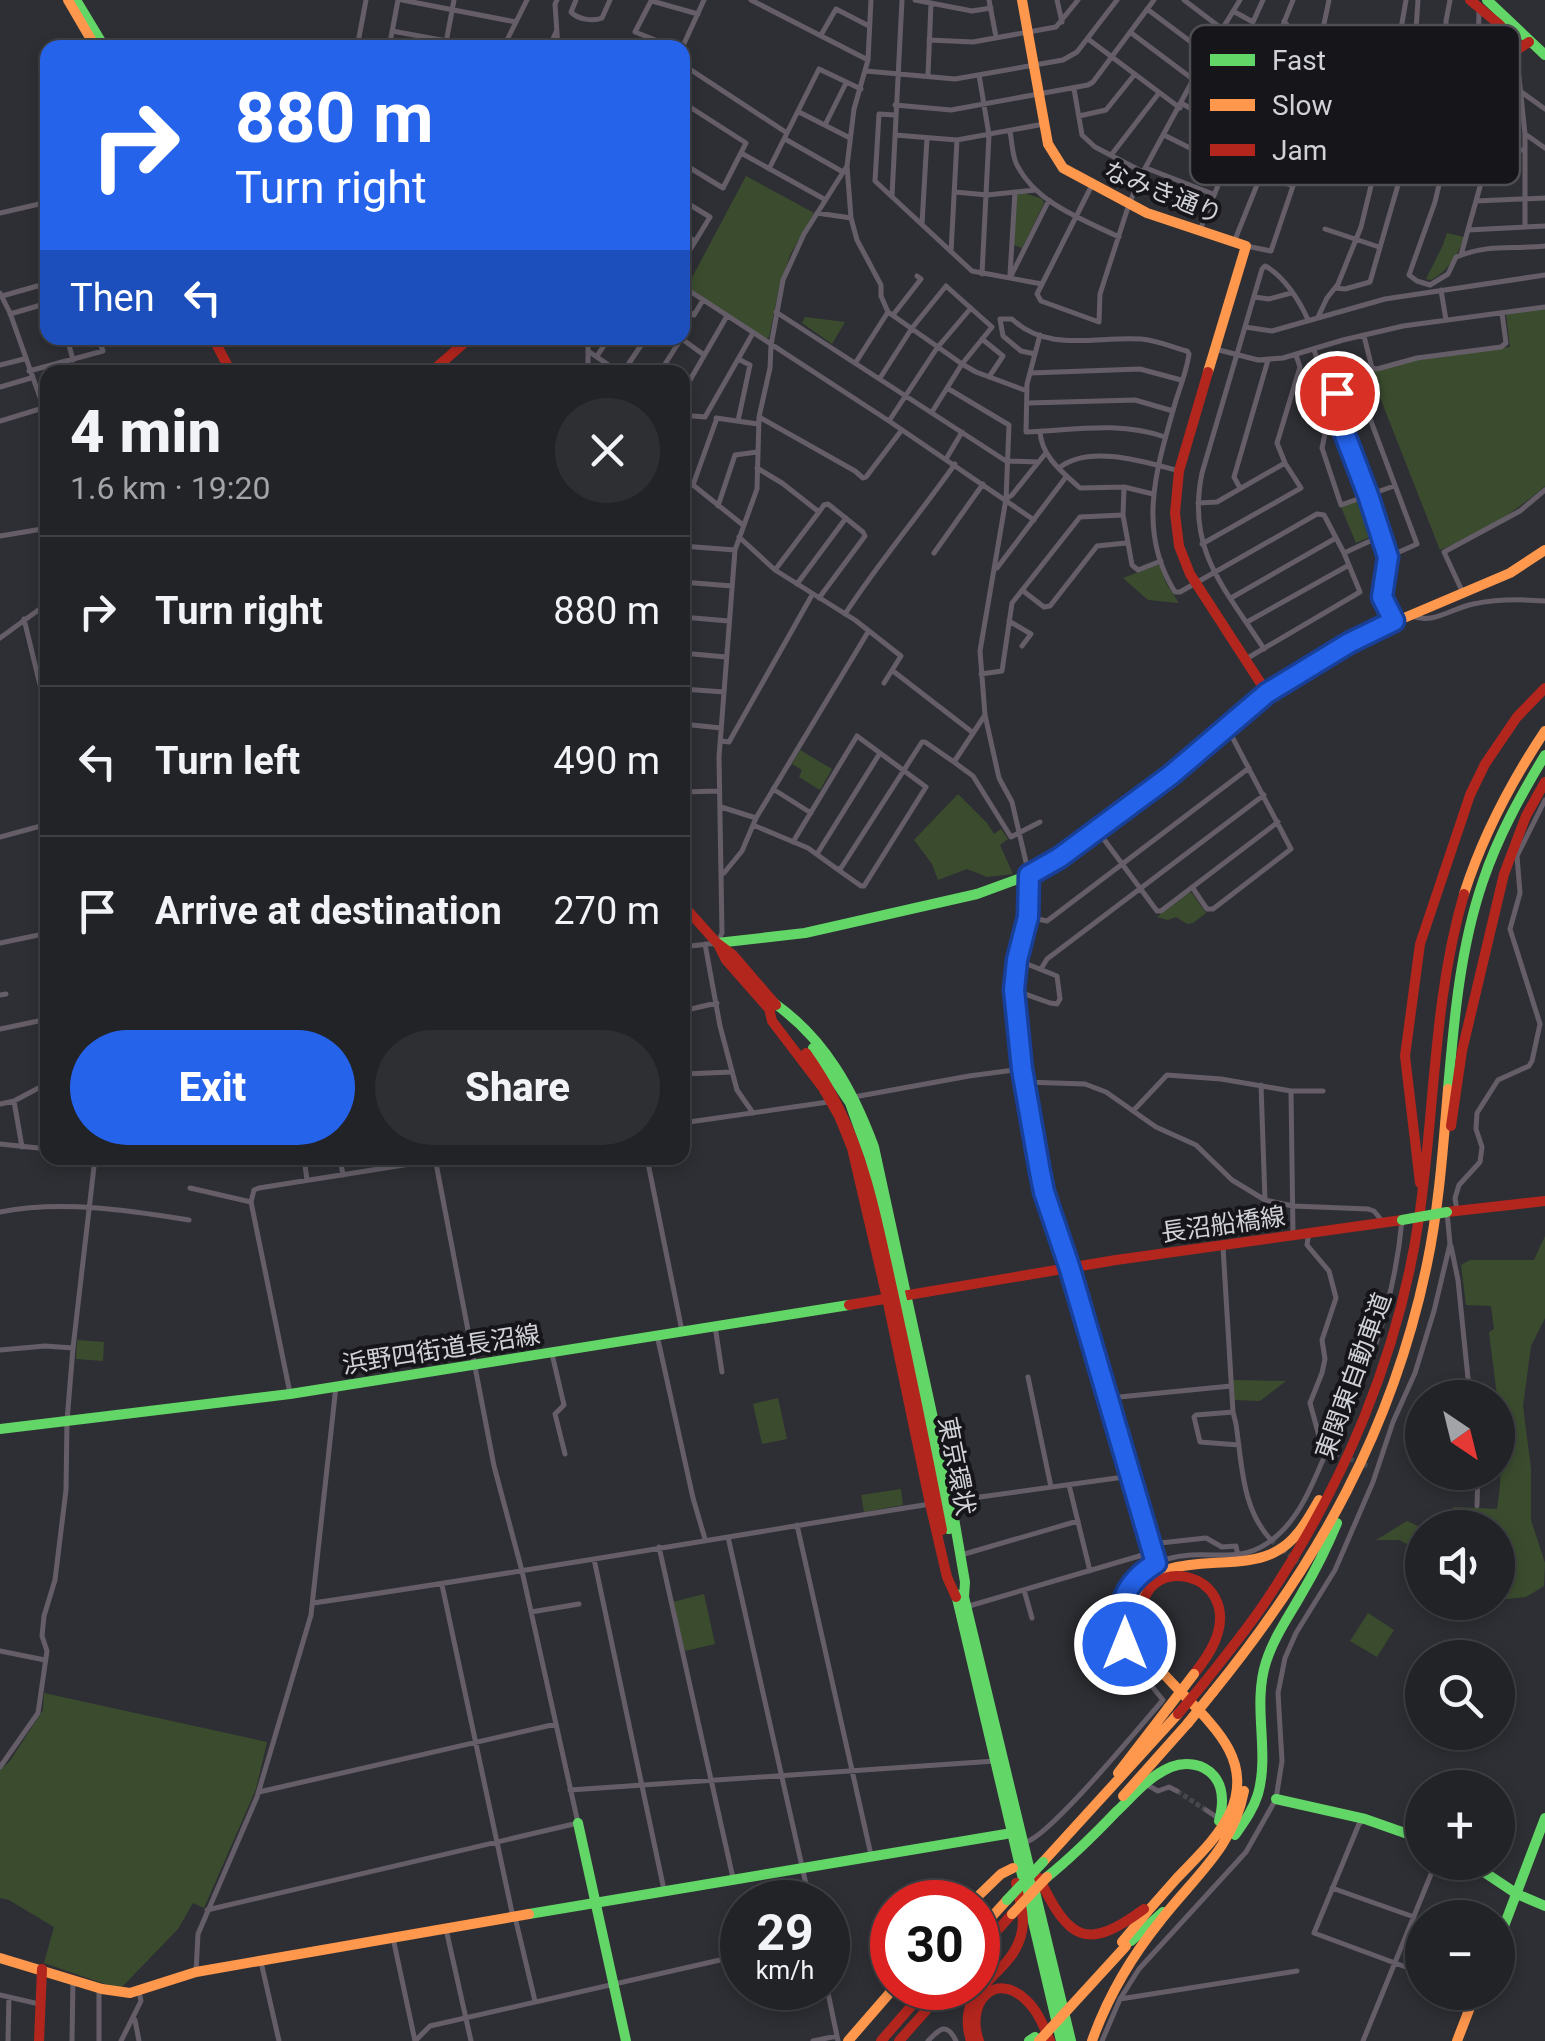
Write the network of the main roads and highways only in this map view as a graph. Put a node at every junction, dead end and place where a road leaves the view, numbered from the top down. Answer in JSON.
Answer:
{"nodes":[{"id":1,"x":68,"y":0,"type":"edge"},
{"id":2,"x":76,"y":0,"type":"edge"},
{"id":3,"x":1022,"y":0,"type":"edge"},
{"id":4,"x":1479,"y":2,"type":"edge"},
{"id":5,"x":1499,"y":25,"type":"edge"},
{"id":6,"x":1508,"y":25,"type":"edge"},
{"id":7,"x":1520,"y":34,"type":"edge"},
{"id":8,"x":91,"y":40,"type":"edge"},
{"id":9,"x":100,"y":40,"type":"edge"},
{"id":10,"x":1530,"y":42,"type":"junction"},
{"id":11,"x":1520,"y":48,"type":"edge"},
{"id":12,"x":1545,"y":55,"type":"edge"},
{"id":13,"x":462,"y":345,"type":"edge"},
{"id":14,"x":439,"y":365,"type":"edge"},
{"id":15,"x":1545,"y":550,"type":"edge"},
{"id":16,"x":1545,"y":688,"type":"edge"},
{"id":17,"x":1267,"y":693,"type":"junction"},
{"id":18,"x":1545,"y":731,"type":"edge"},
{"id":19,"x":1545,"y":755,"type":"edge"},
{"id":20,"x":1545,"y":782,"type":"edge"},
{"id":21,"x":690,"y":915,"type":"edge"},
{"id":22,"x":711,"y":944,"type":"junction"},
{"id":23,"x":772,"y":1006,"type":"junction"},
{"id":24,"x":1438,"y":1200,"type":"junction"},
{"id":25,"x":1545,"y":1201,"type":"edge"},
{"id":26,"x":1422,"y":1204,"type":"junction"},
{"id":27,"x":908,"y":1295,"type":"junction"},
{"id":28,"x":887,"y":1298,"type":"junction"},
{"id":29,"x":1377,"y":1383,"type":"junction"},
{"id":30,"x":0,"y":1430,"type":"edge"},
{"id":31,"x":1356,"y":1476,"type":"junction"},
{"id":32,"x":962,"y":1600,"type":"junction"},
{"id":33,"x":1173,"y":1711,"type":"junction"},
{"id":34,"x":1003,"y":1796,"type":"junction"},
{"id":35,"x":1276,"y":1799,"type":"road end"},
{"id":36,"x":1545,"y":1818,"type":"edge"},
{"id":37,"x":578,"y":1823,"type":"road end"},
{"id":38,"x":1006,"y":1834,"type":"junction"},
{"id":39,"x":1405,"y":1834,"type":"edge"},
{"id":40,"x":1024,"y":1846,"type":"junction"},
{"id":41,"x":1202,"y":1852,"type":"junction"},
{"id":42,"x":1213,"y":1862,"type":"junction"},
{"id":43,"x":1013,"y":1868,"type":"junction"},
{"id":44,"x":1047,"y":1877,"type":"junction"},
{"id":45,"x":995,"y":1880,"type":"edge"},
{"id":46,"x":1496,"y":1880,"type":"edge"},
{"id":47,"x":1164,"y":1892,"type":"junction"},
{"id":48,"x":1517,"y":1894,"type":"junction"},
{"id":49,"x":1515,"y":1900,"type":"edge"},
{"id":50,"x":595,"y":1902,"type":"junction"},
{"id":51,"x":1175,"y":1902,"type":"junction"},
{"id":52,"x":1545,"y":1906,"type":"edge"},
{"id":53,"x":1000,"y":1908,"type":"edge"},
{"id":54,"x":1000,"y":1927,"type":"edge"},
{"id":55,"x":1124,"y":1944,"type":"junction"},
{"id":56,"x":0,"y":1958,"type":"edge"},
{"id":57,"x":42,"y":1968,"type":"junction"},
{"id":58,"x":871,"y":2010,"type":"edge"},
{"id":59,"x":908,"y":2010,"type":"edge"},
{"id":60,"x":927,"y":2010,"type":"edge"},
{"id":61,"x":1469,"y":2010,"type":"edge"},
{"id":62,"x":841,"y":2039,"type":"edge"},
{"id":63,"x":1034,"y":2040,"type":"edge"},
{"id":64,"x":39,"y":2041,"type":"edge"},
{"id":65,"x":626,"y":2041,"type":"edge"},
{"id":66,"x":881,"y":2041,"type":"edge"},
{"id":67,"x":900,"y":2041,"type":"edge"},
{"id":68,"x":971,"y":2041,"type":"edge"},
{"id":69,"x":980,"y":2041,"type":"edge"},
{"id":70,"x":1050,"y":2041,"type":"edge"},
{"id":71,"x":1060,"y":2041,"type":"edge"},
{"id":72,"x":1071,"y":2041,"type":"edge"},
{"id":73,"x":1092,"y":2041,"type":"edge"},
{"id":74,"x":1457,"y":2041,"type":"edge"}],
"edges":[{"from":1,"to":8,"type":"main road"},
{"from":2,"to":9,"type":"main road"},
{"from":3,"to":17,"type":"main road","name":"なみき通り"},
{"from":4,"to":5,"type":"main road"},
{"from":4,"to":6,"type":"main road"},
{"from":7,"to":10,"type":"main road"},
{"from":10,"to":11,"type":"main road"},
{"from":10,"to":12,"type":"main road"},
{"from":13,"to":14,"type":"main road"},
{"from":15,"to":17,"type":"main road"},
{"from":16,"to":26,"type":"main road"},
{"from":17,"to":22,"type":"main road"},
{"from":18,"to":26,"type":"main road","name":"東関東自動車道"},
{"from":19,"to":24,"type":"main road","name":"東関東自動車道"},
{"from":20,"to":24,"type":"main road"},
{"from":21,"to":22,"type":"main road","name":"東京環状"},
{"from":22,"to":23,"type":"main road","name":"東京環状"},
{"from":23,"to":27,"type":"main road"},
{"from":23,"to":28,"type":"main road"},
{"from":23,"to":32,"type":"main road","name":"東京環状","bridge":true},
{"from":24,"to":31,"type":"main road","name":"東関東自動車道"},
{"from":25,"to":27,"type":"main road","name":"長沼船橋線","bridge":true},
{"from":26,"to":29,"type":"main road","name":"東関東自動車道"},
{"from":27,"to":28,"type":"main road","name":"長沼船橋線"},
{"from":27,"to":32,"type":"main road"},
{"from":28,"to":30,"type":"main road","name":"浜野四街道長沼線"},
{"from":28,"to":32,"type":"main road"},
{"from":29,"to":33,"type":"main road","name":"東関東自動車道","bridge":true},
{"from":29,"to":41,"type":"main road"},
{"from":31,"to":42,"type":"main road"},
{"from":31,"to":44,"type":"main road","name":"東関東自動車道","bridge":true},
{"from":32,"to":34,"type":"main road","name":"東京環状"},
{"from":32,"to":40,"type":"main road","name":"東京環状"},
{"from":33,"to":42,"type":"main road","bridge":true},
{"from":33,"to":53,"type":"main road","bridge":true},
{"from":34,"to":38,"type":"main road"},
{"from":34,"to":71,"type":"main road","name":"東京環状"},
{"from":35,"to":39,"type":"main road"},
{"from":36,"to":48,"type":"main road"},
{"from":37,"to":50,"type":"main road"},
{"from":38,"to":43,"type":"main road"},
{"from":38,"to":50,"type":"main road"},
{"from":40,"to":47,"type":"main road"},
{"from":40,"to":72,"type":"main road","name":"東京環状"},
{"from":41,"to":44,"type":"main road"},
{"from":41,"to":47,"type":"main road"},
{"from":42,"to":51,"type":"main road"},
{"from":43,"to":45,"type":"main road"},
{"from":43,"to":68,"type":"main road"},
{"from":44,"to":54,"type":"main road","name":"東関東自動車道","bridge":true},
{"from":46,"to":48,"type":"main road"},
{"from":47,"to":55,"type":"main road"},
{"from":48,"to":49,"type":"main road"},
{"from":48,"to":52,"type":"main road"},
{"from":50,"to":57,"type":"main road"},
{"from":50,"to":65,"type":"main road"},
{"from":51,"to":55,"type":"main road"},
{"from":51,"to":73,"type":"main road"},
{"from":55,"to":63,"type":"main road","bridge":true},
{"from":56,"to":57,"type":"main road"},
{"from":57,"to":64,"type":"main road"},
{"from":58,"to":62,"type":"main road"},
{"from":59,"to":66,"type":"main road"},
{"from":60,"to":67,"type":"main road"},
{"from":61,"to":74,"type":"main road"},
{"from":69,"to":70,"type":"main road"}]}
